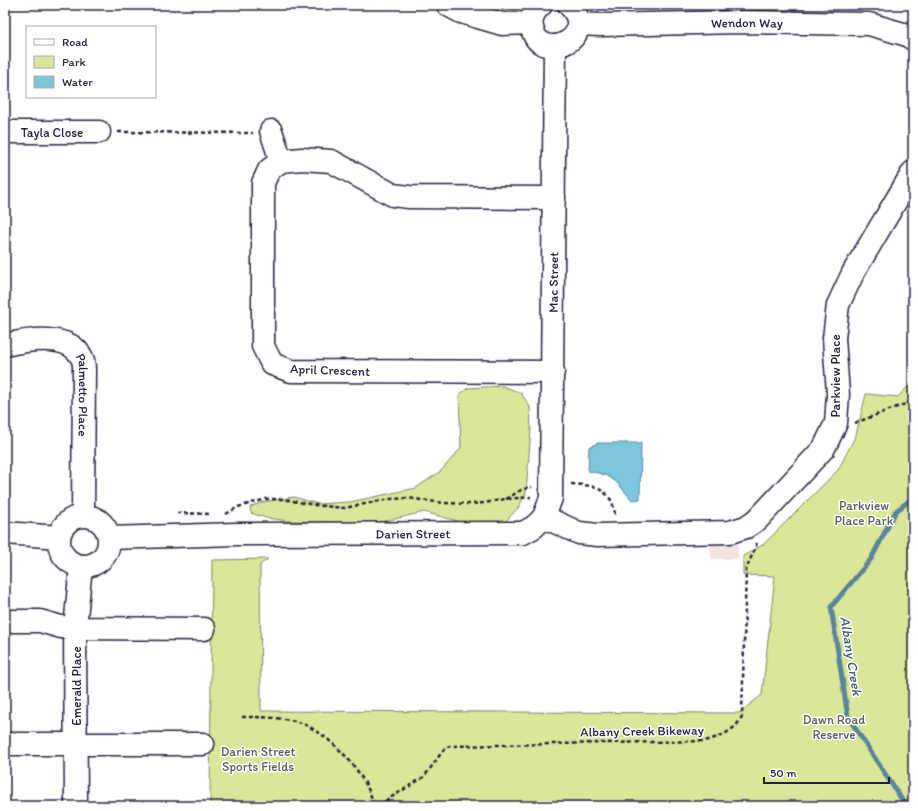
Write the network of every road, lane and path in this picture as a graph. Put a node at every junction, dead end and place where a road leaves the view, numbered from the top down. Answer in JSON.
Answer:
{"nodes":[{"id":1,"x":448,"y":5,"type":"edge"},
{"id":2,"x":536,"y":14,"type":"edge"},
{"id":3,"x":573,"y":14,"type":"edge"},
{"id":4,"x":744,"y":14,"type":"edge"},
{"id":5,"x":913,"y":38,"type":"edge"},
{"id":6,"x":555,"y":47,"type":"junction"},
{"id":7,"x":271,"y":131,"type":"joint"},
{"id":8,"x":5,"y":132,"type":"edge"},
{"id":9,"x":99,"y":132,"type":"joint"},
{"id":10,"x":281,"y":161,"type":"junction"},
{"id":11,"x":913,"y":172,"type":"edge"},
{"id":12,"x":554,"y":198,"type":"junction"},
{"id":13,"x":5,"y":345,"type":"edge"},
{"id":14,"x":553,"y":372,"type":"junction"},
{"id":15,"x":913,"y":401,"type":"edge"},
{"id":16,"x":836,"y":423,"type":"junction"},
{"id":17,"x":571,"y":484,"type":"dead end"},
{"id":18,"x":534,"y":492,"type":"dead end"},
{"id":19,"x":534,"y":497,"type":"dead end"},
{"id":20,"x":505,"y":499,"type":"junction"},
{"id":21,"x":177,"y":513,"type":"dead end"},
{"id":22,"x":212,"y":514,"type":"dead end"},
{"id":23,"x":225,"y":514,"type":"dead end"},
{"id":24,"x":83,"y":515,"type":"junction"},
{"id":25,"x":544,"y":517,"type":"junction"},
{"id":26,"x":758,"y":519,"type":"junction"},
{"id":27,"x":615,"y":521,"type":"dead end"},
{"id":28,"x":5,"y":533,"type":"edge"},
{"id":29,"x":59,"y":538,"type":"junction"},
{"id":30,"x":110,"y":538,"type":"junction"},
{"id":31,"x":82,"y":566,"type":"junction"},
{"id":32,"x":5,"y":621,"type":"edge"},
{"id":33,"x":75,"y":628,"type":"junction"},
{"id":34,"x":204,"y":629,"type":"dead end"},
{"id":35,"x":242,"y":717,"type":"dead end"},
{"id":36,"x":5,"y":744,"type":"edge"},
{"id":37,"x":76,"y":744,"type":"junction"},
{"id":38,"x":203,"y":744,"type":"dead end"},
{"id":39,"x":76,"y":806,"type":"edge"},
{"id":40,"x":374,"y":806,"type":"edge"},
{"id":41,"x":380,"y":806,"type":"edge"}],
"edges":[{"from":1,"to":2,"type":"street"},
{"from":2,"to":6,"type":"street"},
{"from":3,"to":4,"type":"street","name":"Wendon Way"},
{"from":3,"to":6,"type":"street"},
{"from":4,"to":5,"type":"street","name":"Wendon Way"},
{"from":6,"to":12,"type":"street","name":"Mac Street"},
{"from":7,"to":9,"type":"path"},
{"from":7,"to":10,"type":"street"},
{"from":8,"to":9,"type":"street","name":"Tayla Close"},
{"from":10,"to":12,"type":"street"},
{"from":10,"to":14,"type":"street","name":"April Crescent"},
{"from":11,"to":16,"type":"street","name":"Parkview Place"},
{"from":12,"to":14,"type":"street","name":"Mac Street"},
{"from":13,"to":24,"type":"street","name":"Palmetto Place"},
{"from":14,"to":25,"type":"street","name":"Mac Street"},
{"from":15,"to":16,"type":"path"},
{"from":16,"to":26,"type":"street","name":"Parkview Place"},
{"from":17,"to":27,"type":"path"},
{"from":18,"to":20,"type":"path"},
{"from":19,"to":20,"type":"path"},
{"from":20,"to":23,"type":"path"},
{"from":21,"to":22,"type":"path"},
{"from":24,"to":29,"type":"street"},
{"from":24,"to":30,"type":"street"},
{"from":25,"to":26,"type":"street","name":"Parkview Place"},
{"from":25,"to":30,"type":"street","name":"Darien Street"},
{"from":26,"to":41,"type":"path","name":"Albany Creek Bikeway"},
{"from":28,"to":29,"type":"street"},
{"from":29,"to":31,"type":"street"},
{"from":30,"to":31,"type":"street"},
{"from":31,"to":33,"type":"street","name":"Emerald Place"},
{"from":32,"to":33,"type":"street"},
{"from":33,"to":34,"type":"street"},
{"from":33,"to":37,"type":"street","name":"Emerald Place"},
{"from":35,"to":40,"type":"path"},
{"from":36,"to":37,"type":"street"},
{"from":37,"to":38,"type":"street"},
{"from":37,"to":39,"type":"street","name":"Emerald Place"}]}
